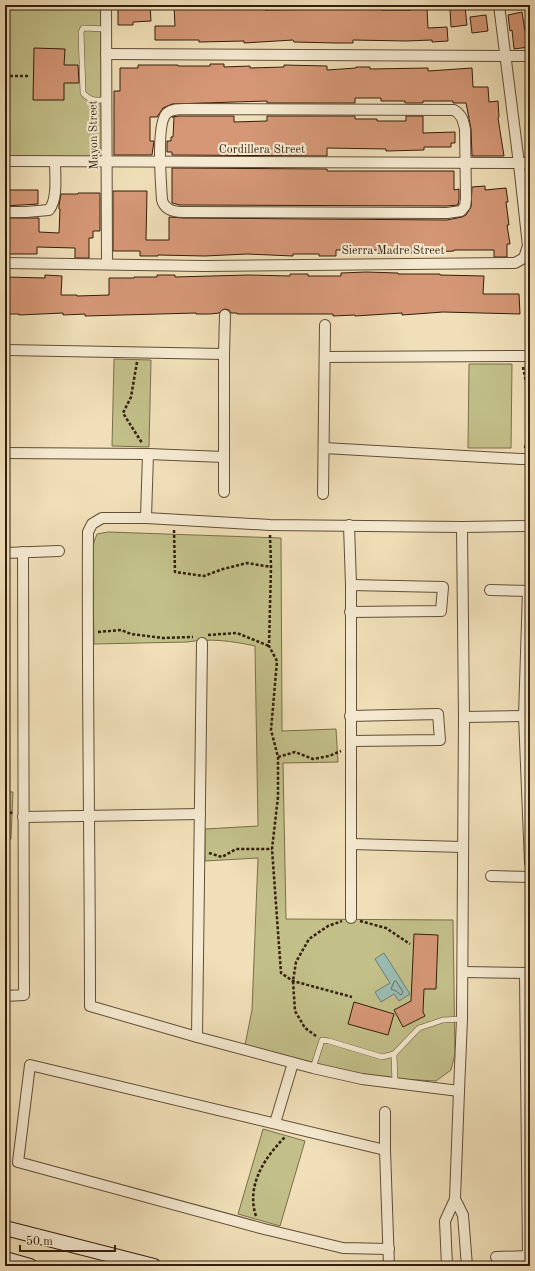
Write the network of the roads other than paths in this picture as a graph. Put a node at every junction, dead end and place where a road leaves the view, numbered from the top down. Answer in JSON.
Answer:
{"nodes":[{"id":1,"x":106,"y":5,"type":"edge"},
{"id":2,"x":499,"y":5,"type":"edge"},
{"id":3,"x":106,"y":30,"type":"junction"},
{"id":4,"x":106,"y":54,"type":"junction"},
{"id":5,"x":505,"y":56,"type":"junction"},
{"id":6,"x":530,"y":56,"type":"edge"},
{"id":7,"x":106,"y":100,"type":"junction"},
{"id":8,"x":5,"y":161,"type":"edge"},
{"id":9,"x":55,"y":162,"type":"junction"},
{"id":10,"x":108,"y":163,"type":"junction"},
{"id":11,"x":161,"y":163,"type":"junction"},
{"id":12,"x":530,"y":163,"type":"edge"},
{"id":13,"x":466,"y":164,"type":"junction"},
{"id":14,"x":519,"y":164,"type":"junction"},
{"id":15,"x":5,"y":212,"type":"edge"},
{"id":16,"x":5,"y":263,"type":"edge"},
{"id":17,"x":107,"y":264,"type":"junction"},
{"id":18,"x":225,"y":315,"type":"dead end"},
{"id":19,"x":325,"y":325,"type":"dead end"},
{"id":20,"x":5,"y":350,"type":"edge"},
{"id":21,"x":224,"y":354,"type":"junction"},
{"id":22,"x":525,"y":356,"type":"edge"},
{"id":23,"x":325,"y":358,"type":"junction"},
{"id":24,"x":324,"y":448,"type":"junction"},
{"id":25,"x":5,"y":453,"type":"edge"},
{"id":26,"x":148,"y":454,"type":"junction"},
{"id":27,"x":224,"y":457,"type":"junction"},
{"id":28,"x":525,"y":459,"type":"edge"},
{"id":29,"x":224,"y":492,"type":"dead end"},
{"id":30,"x":323,"y":494,"type":"dead end"},
{"id":31,"x":146,"y":518,"type":"junction"},
{"id":32,"x":530,"y":523,"type":"edge"},
{"id":33,"x":350,"y":525,"type":"junction"},
{"id":34,"x":530,"y":526,"type":"edge"},
{"id":35,"x":462,"y":527,"type":"junction"},
{"id":36,"x":59,"y":551,"type":"dead end"},
{"id":37,"x":23,"y":552,"type":"junction"},
{"id":38,"x":5,"y":553,"type":"edge"},
{"id":39,"x":351,"y":585,"type":"junction"},
{"id":40,"x":490,"y":590,"type":"dead end"},
{"id":41,"x":529,"y":591,"type":"edge"},
{"id":42,"x":350,"y":612,"type":"junction"},
{"id":43,"x":202,"y":638,"type":"road end"},
{"id":44,"x":350,"y":716,"type":"junction"},
{"id":45,"x":524,"y":716,"type":"junction"},
{"id":46,"x":464,"y":717,"type":"junction"},
{"id":47,"x":351,"y":744,"type":"junction"},
{"id":48,"x":200,"y":814,"type":"junction"},
{"id":49,"x":90,"y":815,"type":"junction"},
{"id":50,"x":23,"y":817,"type":"junction"},
{"id":51,"x":352,"y":844,"type":"junction"},
{"id":52,"x":463,"y":847,"type":"junction"},
{"id":53,"x":530,"y":863,"type":"edge"},
{"id":54,"x":491,"y":876,"type":"dead end"},
{"id":55,"x":530,"y":878,"type":"edge"},
{"id":56,"x":351,"y":918,"type":"road end"},
{"id":57,"x":463,"y":972,"type":"junction"},
{"id":58,"x":527,"y":973,"type":"edge"},
{"id":59,"x":5,"y":996,"type":"edge"},
{"id":60,"x":462,"y":1019,"type":"junction"},
{"id":61,"x":198,"y":1038,"type":"junction"},
{"id":62,"x":394,"y":1054,"type":"junction"},
{"id":63,"x":293,"y":1063,"type":"junction"},
{"id":64,"x":313,"y":1068,"type":"junction"},
{"id":65,"x":395,"y":1084,"type":"junction"},
{"id":66,"x":458,"y":1091,"type":"junction"},
{"id":67,"x":385,"y":1112,"type":"dead end"},
{"id":68,"x":275,"y":1123,"type":"junction"},
{"id":69,"x":384,"y":1150,"type":"junction"},
{"id":70,"x":456,"y":1199,"type":"junction"},
{"id":71,"x":5,"y":1228,"type":"edge"},
{"id":72,"x":389,"y":1250,"type":"junction"},
{"id":73,"x":529,"y":1256,"type":"edge"},
{"id":74,"x":496,"y":1257,"type":"dead end"},
{"id":75,"x":5,"y":1259,"type":"edge"},
{"id":76,"x":30,"y":1266,"type":"edge"},
{"id":77,"x":154,"y":1266,"type":"edge"},
{"id":78,"x":389,"y":1266,"type":"edge"},
{"id":79,"x":447,"y":1266,"type":"edge"},
{"id":80,"x":467,"y":1266,"type":"edge"}],
"edges":[{"from":1,"to":3,"type":"street","name":"Mayon Street"},
{"from":2,"to":5,"type":"street","name":"Sierra Madre Street"},
{"from":3,"to":4,"type":"street","name":"Mayon Street"},
{"from":3,"to":7,"type":"lane"},
{"from":4,"to":5,"type":"street"},
{"from":4,"to":7,"type":"street","name":"Mayon Street"},
{"from":5,"to":6,"type":"street"},
{"from":5,"to":14,"type":"street","name":"Sierra Madre Street"},
{"from":7,"to":10,"type":"street","name":"Mayon Street"},
{"from":8,"to":9,"type":"street","name":"Cordillera Street"},
{"from":9,"to":10,"type":"street","name":"Cordillera Street"},
{"from":9,"to":15,"type":"street"},
{"from":10,"to":11,"type":"street","name":"Cordillera Street"},
{"from":10,"to":17,"type":"street","name":"Mayon Street"},
{"from":11,"to":13,"type":"street","name":"Cordillera Street"},
{"from":11,"to":13,"type":"street"},
{"from":11,"to":13,"type":"street"},
{"from":12,"to":14,"type":"street","name":"Cordillera Street"},
{"from":13,"to":14,"type":"street","name":"Cordillera Street"},
{"from":14,"to":17,"type":"street","name":"Sierra Madre Street"},
{"from":16,"to":17,"type":"street","name":"Sierra Madre Street"},
{"from":18,"to":21,"type":"street"},
{"from":19,"to":23,"type":"street"},
{"from":20,"to":21,"type":"street"},
{"from":21,"to":27,"type":"street"},
{"from":22,"to":23,"type":"street"},
{"from":23,"to":24,"type":"street"},
{"from":24,"to":28,"type":"street"},
{"from":24,"to":30,"type":"street"},
{"from":25,"to":26,"type":"street"},
{"from":26,"to":27,"type":"street"},
{"from":26,"to":31,"type":"street"},
{"from":27,"to":29,"type":"street"},
{"from":31,"to":33,"type":"street"},
{"from":31,"to":49,"type":"street"},
{"from":32,"to":34,"type":"street"},
{"from":33,"to":35,"type":"street"},
{"from":33,"to":39,"type":"street"},
{"from":34,"to":35,"type":"street"},
{"from":35,"to":46,"type":"street"},
{"from":36,"to":37,"type":"street"},
{"from":37,"to":38,"type":"street"},
{"from":37,"to":50,"type":"street"},
{"from":39,"to":42,"type":"street"},
{"from":39,"to":42,"type":"street"},
{"from":40,"to":41,"type":"street"},
{"from":41,"to":45,"type":"street"},
{"from":42,"to":44,"type":"street"},
{"from":43,"to":48,"type":"street"},
{"from":44,"to":47,"type":"street"},
{"from":44,"to":47,"type":"street"},
{"from":45,"to":46,"type":"street"},
{"from":45,"to":53,"type":"street"},
{"from":46,"to":52,"type":"street"},
{"from":47,"to":51,"type":"street"},
{"from":48,"to":49,"type":"street"},
{"from":48,"to":61,"type":"street"},
{"from":49,"to":50,"type":"street"},
{"from":49,"to":61,"type":"street"},
{"from":50,"to":59,"type":"street"},
{"from":51,"to":52,"type":"street"},
{"from":51,"to":56,"type":"street"},
{"from":52,"to":57,"type":"street"},
{"from":54,"to":55,"type":"street"},
{"from":57,"to":58,"type":"street"},
{"from":57,"to":60,"type":"street"},
{"from":58,"to":73,"type":"street"},
{"from":60,"to":62,"type":"lane"},
{"from":60,"to":66,"type":"street"},
{"from":61,"to":63,"type":"street"},
{"from":62,"to":64,"type":"lane"},
{"from":62,"to":65,"type":"lane"},
{"from":63,"to":64,"type":"street"},
{"from":63,"to":68,"type":"street"},
{"from":64,"to":65,"type":"street"},
{"from":65,"to":66,"type":"street"},
{"from":66,"to":70,"type":"street"},
{"from":67,"to":69,"type":"street"},
{"from":68,"to":69,"type":"street"},
{"from":68,"to":72,"type":"street"},
{"from":69,"to":72,"type":"street"},
{"from":70,"to":79,"type":"street"},
{"from":70,"to":80,"type":"street"},
{"from":71,"to":77,"type":"street"},
{"from":72,"to":78,"type":"street"},
{"from":73,"to":74,"type":"street"},
{"from":75,"to":76,"type":"street"}]}
